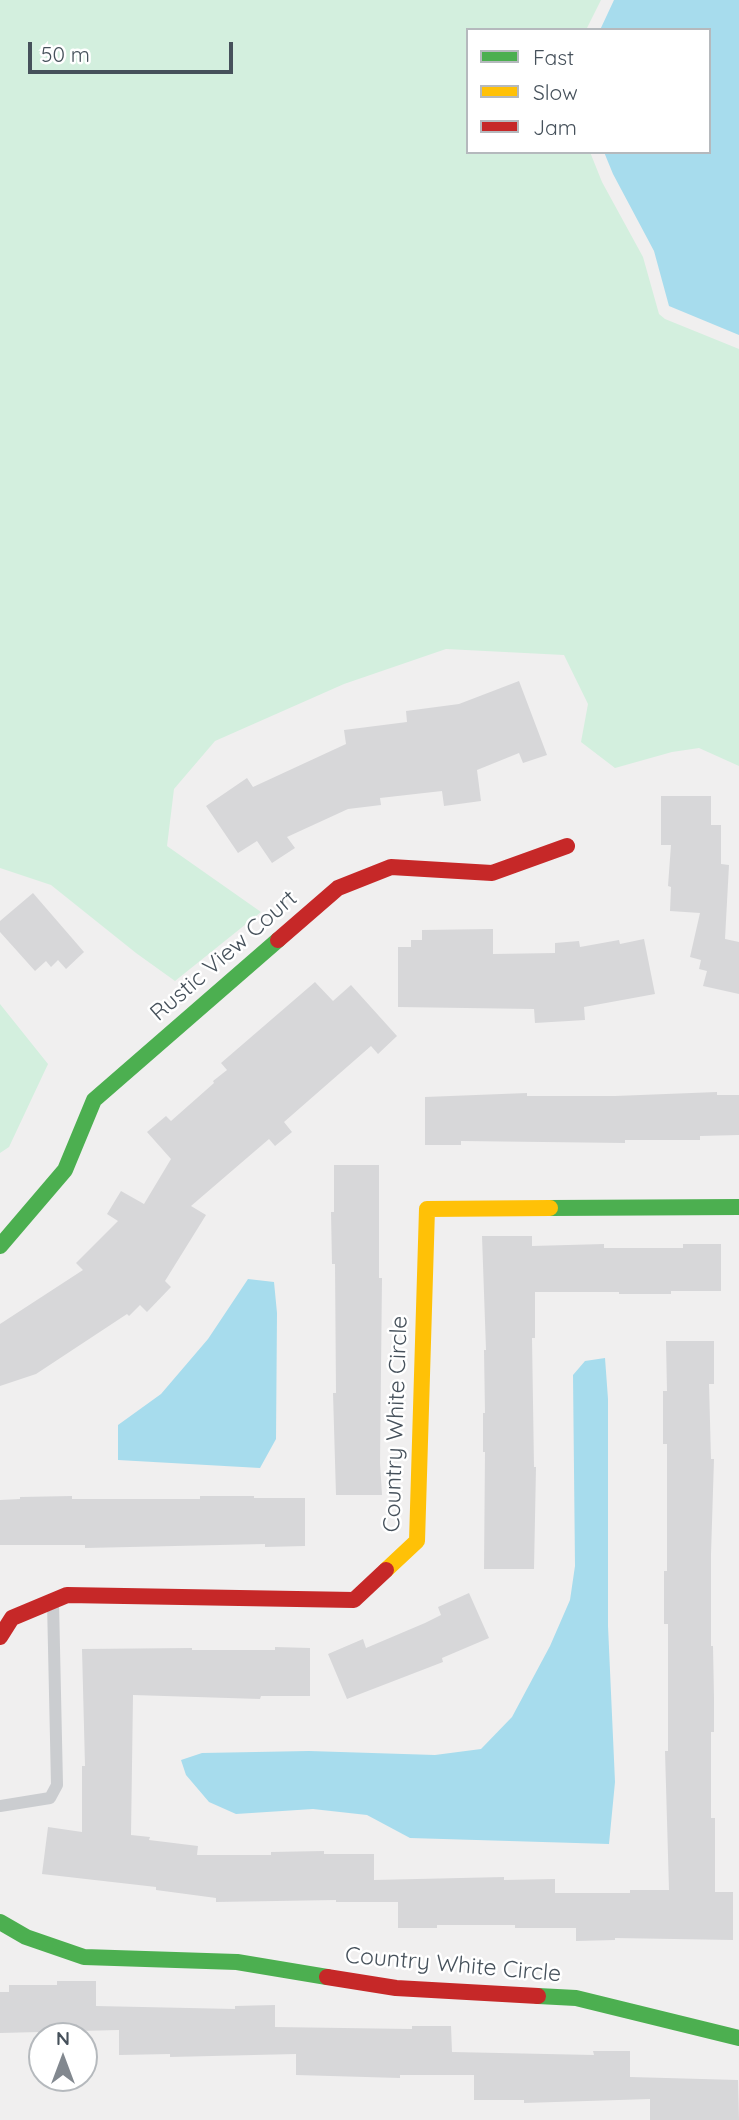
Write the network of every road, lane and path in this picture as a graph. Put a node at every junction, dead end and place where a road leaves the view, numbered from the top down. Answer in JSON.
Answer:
{"nodes":[{"id":1,"x":567,"y":846,"type":"dead end"},
{"id":2,"x":739,"y":1207,"type":"edge"},
{"id":3,"x":0,"y":1246,"type":"edge"},
{"id":4,"x":53,"y":1599,"type":"junction"},
{"id":5,"x":0,"y":1637,"type":"edge"},
{"id":6,"x":0,"y":1805,"type":"edge"},
{"id":7,"x":0,"y":1922,"type":"edge"},
{"id":8,"x":739,"y":2038,"type":"edge"}],
"edges":[{"from":1,"to":3,"type":"street","name":"Rustic View Court"},
{"from":2,"to":4,"type":"street","name":"Country White Circle"},
{"from":4,"to":5,"type":"street","name":"Country White Circle"},
{"from":4,"to":6,"type":"lane"},
{"from":7,"to":8,"type":"street","name":"Country White Circle"}]}
